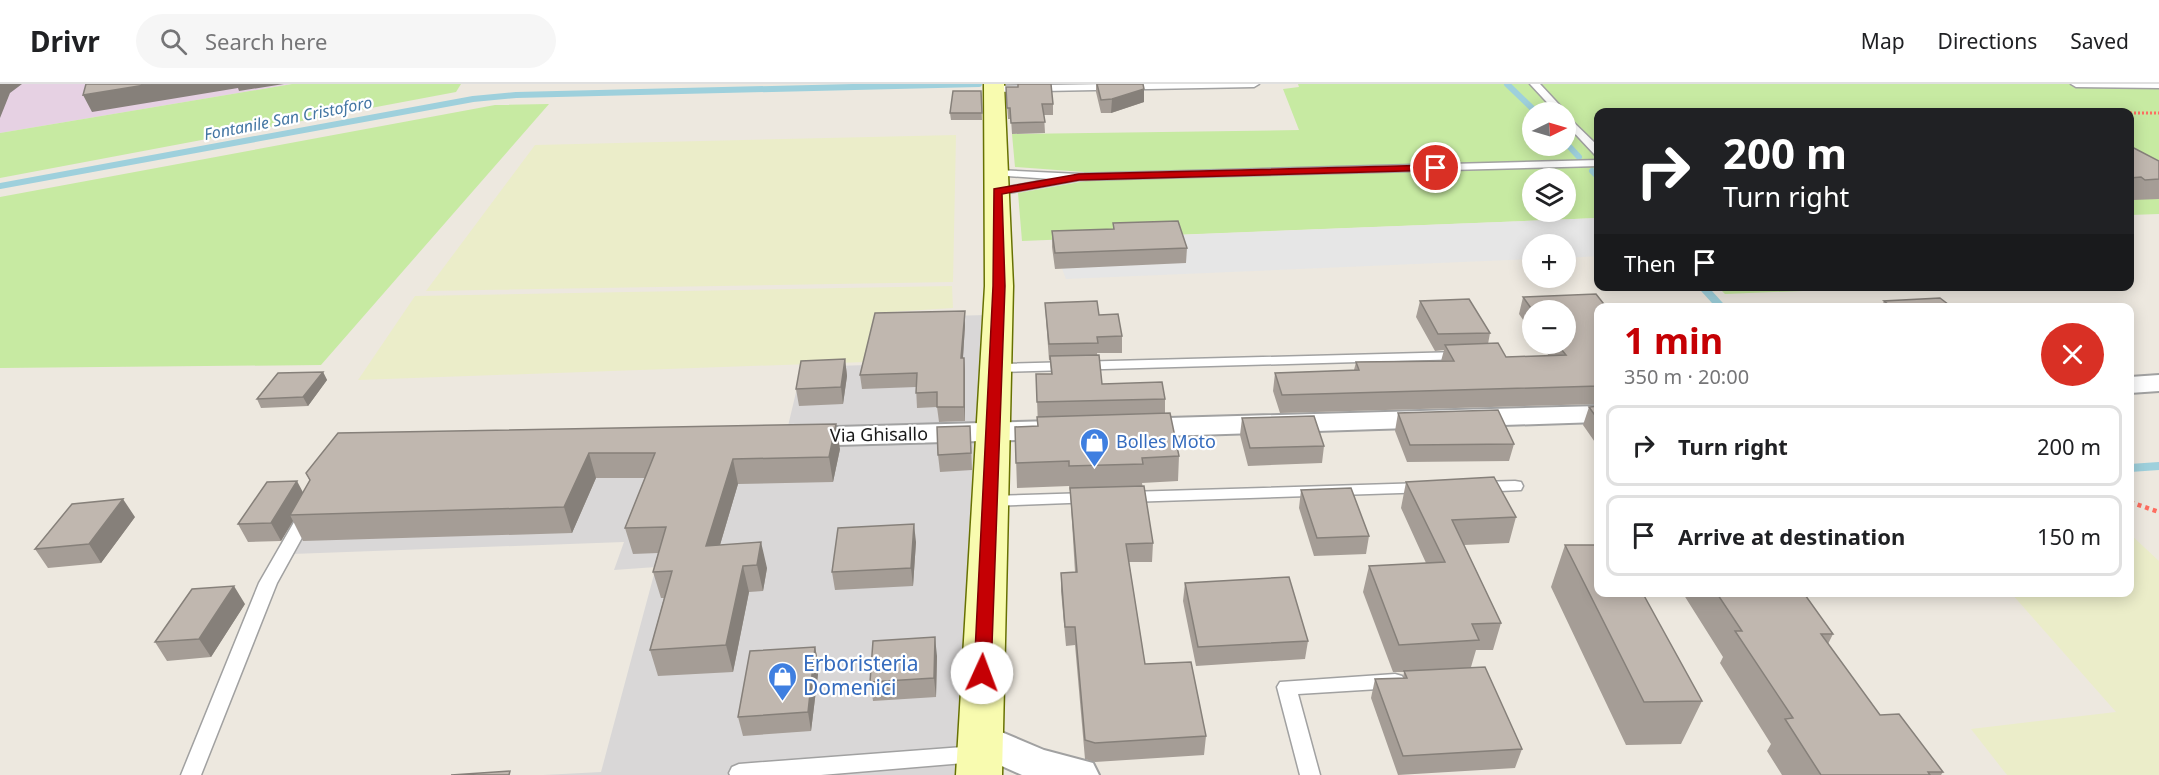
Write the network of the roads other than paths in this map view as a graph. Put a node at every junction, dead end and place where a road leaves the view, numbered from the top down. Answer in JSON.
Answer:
{"nodes":[{"id":1,"x":1254,"y":84,"type":"edge"},
{"id":2,"x":1535,"y":84,"type":"edge"},
{"id":3,"x":2076,"y":84,"type":"edge"},
{"id":4,"x":2159,"y":85,"type":"edge"},
{"id":5,"x":994,"y":86,"type":"edge"},
{"id":6,"x":1552,"y":102,"type":"edge"},
{"id":7,"x":1576,"y":129,"type":"edge"},
{"id":8,"x":1594,"y":148,"type":"edge"},
{"id":9,"x":1594,"y":163,"type":"edge"},
{"id":10,"x":1079,"y":177,"type":"junction"},
{"id":11,"x":997,"y":182,"type":"junction"},
{"id":12,"x":1472,"y":356,"type":"edge"},
{"id":13,"x":996,"y":368,"type":"junction"},
{"id":14,"x":2159,"y":383,"type":"edge"},
{"id":15,"x":2134,"y":385,"type":"edge"},
{"id":16,"x":1594,"y":414,"type":"edge"},
{"id":17,"x":1112,"y":428,"type":"edge"},
{"id":18,"x":1076,"y":429,"type":"edge"},
{"id":19,"x":993,"y":432,"type":"junction"},
{"id":20,"x":777,"y":437,"type":"edge"},
{"id":21,"x":1515,"y":486,"type":"dead end"},
{"id":22,"x":1467,"y":487,"type":"edge"},
{"id":23,"x":1443,"y":488,"type":"edge"},
{"id":24,"x":990,"y":501,"type":"junction"},
{"id":25,"x":313,"y":504,"type":"edge"},
{"id":26,"x":1412,"y":680,"type":"edge"},
{"id":27,"x":979,"y":756,"type":"edge"},
{"id":28,"x":739,"y":773,"type":"dead end"},
{"id":29,"x":191,"y":775,"type":"edge"},
{"id":30,"x":1079,"y":775,"type":"edge"},
{"id":31,"x":1310,"y":775,"type":"edge"}],
"edges":[{"from":1,"to":5,"type":"lane"},
{"from":2,"to":6,"type":"lane"},
{"from":3,"to":4,"type":"lane"},
{"from":5,"to":11,"type":"main road"},
{"from":7,"to":8,"type":"lane"},
{"from":9,"to":10,"type":"lane"},
{"from":10,"to":11,"type":"lane"},
{"from":10,"to":11,"type":"lane"},
{"from":11,"to":13,"type":"main road"},
{"from":12,"to":13,"type":"lane"},
{"from":13,"to":19,"type":"main road"},
{"from":14,"to":15,"type":"street"},
{"from":16,"to":17,"type":"street"},
{"from":18,"to":19,"type":"street","name":"Via Ghisallo"},
{"from":19,"to":20,"type":"street","name":"Via Ghisallo"},
{"from":19,"to":24,"type":"main road"},
{"from":21,"to":22,"type":"lane"},
{"from":23,"to":24,"type":"lane"},
{"from":24,"to":27,"type":"main road"},
{"from":25,"to":29,"type":"lane"},
{"from":26,"to":31,"type":"lane"},
{"from":27,"to":28,"type":"lane"},
{"from":27,"to":30,"type":"street"}]}
